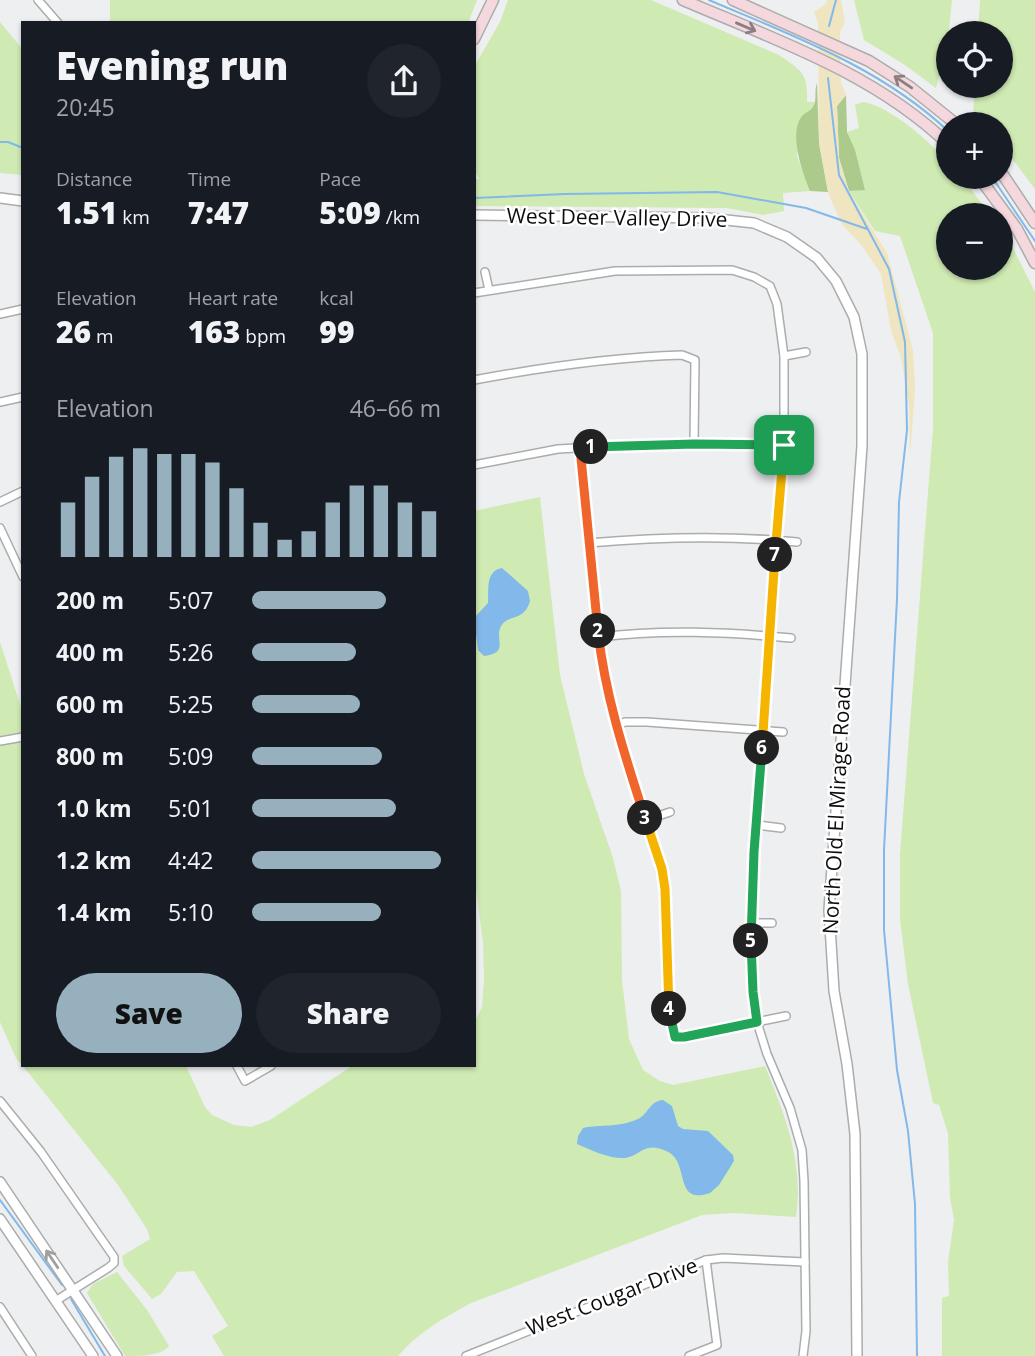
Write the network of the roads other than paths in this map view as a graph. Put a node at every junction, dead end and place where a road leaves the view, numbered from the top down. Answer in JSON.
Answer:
{"nodes":[{"id":1,"x":37,"y":0,"type":"edge"},
{"id":2,"x":493,"y":0,"type":"edge"},
{"id":3,"x":683,"y":0,"type":"edge"},
{"id":4,"x":733,"y":0,"type":"edge"},
{"id":5,"x":56,"y":21,"type":"edge"},
{"id":6,"x":476,"y":36,"type":"edge"},
{"id":7,"x":941,"y":112,"type":"edge"},
{"id":8,"x":936,"y":134,"type":"edge"},
{"id":9,"x":988,"y":189,"type":"edge"},
{"id":10,"x":1012,"y":189,"type":"edge"},
{"id":11,"x":0,"y":198,"type":"edge"},
{"id":12,"x":21,"y":201,"type":"edge"},
{"id":13,"x":476,"y":215,"type":"edge"},
{"id":14,"x":1035,"y":223,"type":"edge"},
{"id":15,"x":1035,"y":263,"type":"edge"},
{"id":16,"x":829,"y":271,"type":"joint"},
{"id":17,"x":485,"y":272,"type":"dead end"},
{"id":18,"x":489,"y":290,"type":"junction"},
{"id":19,"x":476,"y":293,"type":"edge"},
{"id":20,"x":21,"y":309,"type":"edge"},
{"id":21,"x":0,"y":314,"type":"edge"},
{"id":22,"x":806,"y":352,"type":"dead end"},
{"id":23,"x":784,"y":356,"type":"junction"},
{"id":24,"x":476,"y":380,"type":"edge"},
{"id":25,"x":21,"y":397,"type":"edge"},
{"id":26,"x":0,"y":402,"type":"edge"},
{"id":27,"x":694,"y":444,"type":"junction"},
{"id":28,"x":784,"y":445,"type":"junction"},
{"id":29,"x":803,"y":447,"type":"dead end"},
{"id":30,"x":580,"y":448,"type":"junction"},
{"id":31,"x":476,"y":465,"type":"edge"},
{"id":32,"x":21,"y":492,"type":"edge"},
{"id":33,"x":0,"y":502,"type":"edge"},
{"id":34,"x":0,"y":528,"type":"edge"},
{"id":35,"x":776,"y":540,"type":"junction"},
{"id":36,"x":797,"y":542,"type":"dead end"},
{"id":37,"x":588,"y":543,"type":"junction"},
{"id":38,"x":21,"y":573,"type":"edge"},
{"id":39,"x":769,"y":636,"type":"junction"},
{"id":40,"x":599,"y":637,"type":"junction"},
{"id":41,"x":791,"y":638,"type":"dead end"},
{"id":42,"x":616,"y":726,"type":"junction"},
{"id":43,"x":763,"y":730,"type":"junction"},
{"id":44,"x":783,"y":732,"type":"dead end"},
{"id":45,"x":21,"y":737,"type":"edge"},
{"id":46,"x":0,"y":741,"type":"edge"},
{"id":47,"x":670,"y":812,"type":"dead end"},
{"id":48,"x":646,"y":820,"type":"junction"},
{"id":49,"x":757,"y":825,"type":"junction"},
{"id":50,"x":782,"y":828,"type":"dead end"},
{"id":51,"x":751,"y":923,"type":"junction"},
{"id":52,"x":772,"y":923,"type":"dead end"},
{"id":53,"x":786,"y":1016,"type":"dead end"},
{"id":54,"x":757,"y":1022,"type":"junction"},
{"id":55,"x":238,"y":1067,"type":"edge"},
{"id":56,"x":269,"y":1067,"type":"edge"},
{"id":57,"x":0,"y":1101,"type":"edge"},
{"id":58,"x":0,"y":1182,"type":"edge"},
{"id":59,"x":0,"y":1219,"type":"edge"},
{"id":60,"x":706,"y":1260,"type":"junction"},
{"id":61,"x":804,"y":1262,"type":"junction"},
{"id":62,"x":73,"y":1290,"type":"junction"},
{"id":63,"x":57,"y":1300,"type":"junction"},
{"id":64,"x":0,"y":1307,"type":"edge"},
{"id":65,"x":32,"y":1356,"type":"edge"},
{"id":66,"x":93,"y":1356,"type":"edge"},
{"id":67,"x":117,"y":1356,"type":"edge"},
{"id":68,"x":466,"y":1356,"type":"edge"},
{"id":69,"x":689,"y":1356,"type":"edge"},
{"id":70,"x":803,"y":1356,"type":"edge"},
{"id":71,"x":857,"y":1356,"type":"edge"}],
"edges":[{"from":1,"to":5,"type":"street"},
{"from":2,"to":6,"type":"main road"},
{"from":3,"to":8,"type":"main road","one_way":true},
{"from":7,"to":4,"type":"main road","one_way":true},
{"from":9,"to":15,"type":"main road"},
{"from":10,"to":14,"type":"main road"},
{"from":11,"to":12,"type":"street"},
{"from":13,"to":16,"type":"street","name":"West Deer Valley Drive"},
{"from":16,"to":71,"type":"street","name":"North Old El Mirage Road"},
{"from":17,"to":18,"type":"street"},
{"from":18,"to":19,"type":"street"},
{"from":18,"to":23,"type":"street"},
{"from":20,"to":21,"type":"street"},
{"from":22,"to":23,"type":"street"},
{"from":23,"to":28,"type":"street"},
{"from":24,"to":27,"type":"street"},
{"from":25,"to":26,"type":"street"},
{"from":27,"to":28,"type":"street"},
{"from":27,"to":30,"type":"street"},
{"from":28,"to":29,"type":"street"},
{"from":28,"to":35,"type":"street"},
{"from":30,"to":31,"type":"street"},
{"from":30,"to":37,"type":"street"},
{"from":32,"to":33,"type":"street"},
{"from":34,"to":38,"type":"street"},
{"from":35,"to":36,"type":"street"},
{"from":35,"to":37,"type":"street"},
{"from":35,"to":39,"type":"street"},
{"from":37,"to":40,"type":"street"},
{"from":39,"to":40,"type":"street"},
{"from":39,"to":41,"type":"street"},
{"from":39,"to":43,"type":"street"},
{"from":40,"to":42,"type":"street"},
{"from":42,"to":43,"type":"street"},
{"from":42,"to":48,"type":"street"},
{"from":43,"to":44,"type":"street"},
{"from":43,"to":49,"type":"street"},
{"from":45,"to":46,"type":"street"},
{"from":47,"to":48,"type":"street"},
{"from":48,"to":54,"type":"street"},
{"from":49,"to":50,"type":"street"},
{"from":49,"to":51,"type":"street"},
{"from":51,"to":52,"type":"street"},
{"from":51,"to":54,"type":"street"},
{"from":53,"to":54,"type":"street"},
{"from":54,"to":61,"type":"street"},
{"from":55,"to":56,"type":"street"},
{"from":57,"to":62,"type":"street"},
{"from":62,"to":58,"type":"street","one_way":true},
{"from":59,"to":63,"type":"street"},
{"from":60,"to":61,"type":"street","name":"West Cougar Drive"},
{"from":60,"to":68,"type":"street","name":"West Cougar Drive"},
{"from":60,"to":69,"type":"street"},
{"from":61,"to":70,"type":"street"},
{"from":62,"to":63,"type":"street"},
{"from":62,"to":67,"type":"street"},
{"from":63,"to":66,"type":"street"},
{"from":64,"to":65,"type":"street"}]}
